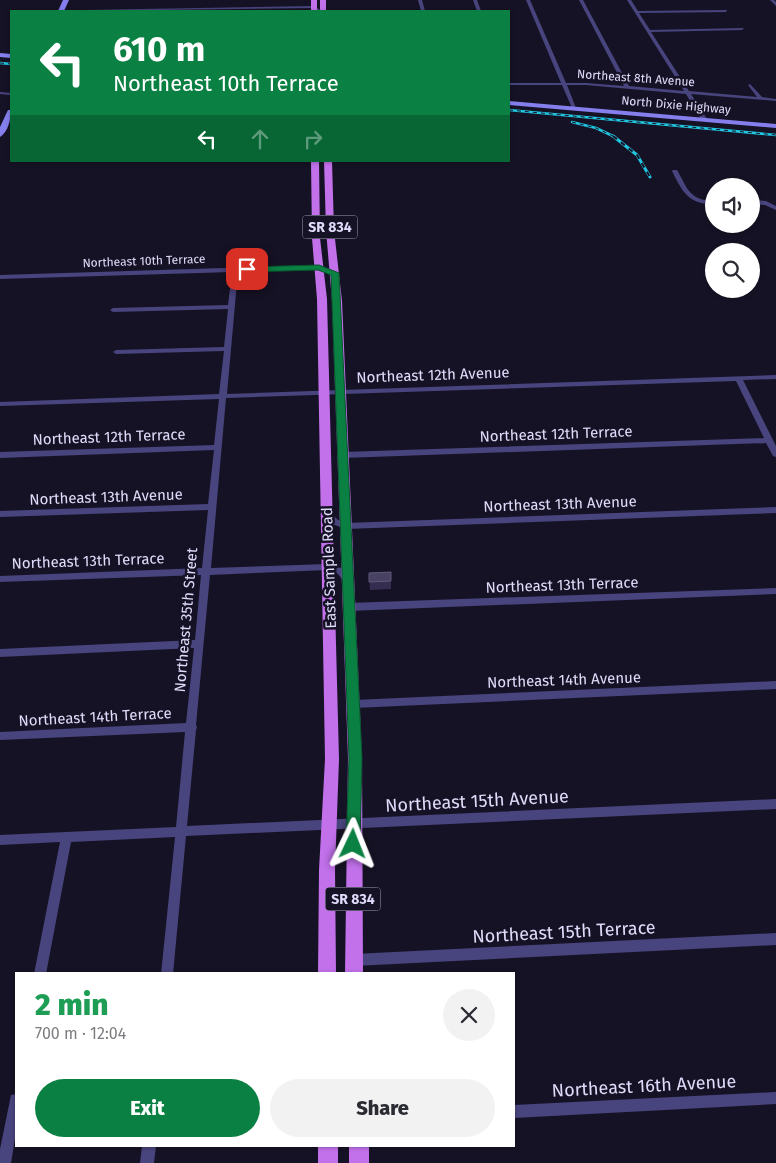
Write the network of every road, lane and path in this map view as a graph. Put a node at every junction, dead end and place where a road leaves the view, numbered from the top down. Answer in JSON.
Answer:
{"nodes":[{"id":1,"x":250,"y":0,"type":"edge"},
{"id":2,"x":528,"y":0,"type":"edge"},
{"id":3,"x":581,"y":0,"type":"edge"},
{"id":4,"x":629,"y":0,"type":"edge"},
{"id":5,"x":772,"y":0,"type":"edge"},
{"id":6,"x":776,"y":4,"type":"edge"},
{"id":7,"x":318,"y":6,"type":"edge"},
{"id":8,"x":178,"y":10,"type":"edge"},
{"id":9,"x":248,"y":10,"type":"edge"},
{"id":10,"x":726,"y":11,"type":"dead end"},
{"id":11,"x":636,"y":12,"type":"junction"},
{"id":12,"x":742,"y":29,"type":"dead end"},
{"id":13,"x":700,"y":30,"type":"junction"},
{"id":14,"x":648,"y":31,"type":"junction"},
{"id":15,"x":707,"y":37,"type":"dead end"},
{"id":16,"x":510,"y":84,"type":"edge"},
{"id":17,"x":564,"y":84,"type":"junction"},
{"id":18,"x":750,"y":85,"type":"dead end"},
{"id":19,"x":627,"y":87,"type":"junction"},
{"id":20,"x":687,"y":92,"type":"junction"},
{"id":21,"x":761,"y":98,"type":"junction"},
{"id":22,"x":510,"y":99,"type":"edge"},
{"id":23,"x":776,"y":100,"type":"edge"},
{"id":24,"x":510,"y":103,"type":"edge"},
{"id":25,"x":574,"y":108,"type":"junction"},
{"id":26,"x":10,"y":114,"type":"edge"},
{"id":27,"x":704,"y":119,"type":"junction"},
{"id":28,"x":776,"y":126,"type":"edge"},
{"id":29,"x":1,"y":131,"type":"edge"},
{"id":30,"x":315,"y":162,"type":"edge"},
{"id":31,"x":328,"y":162,"type":"edge"},
{"id":32,"x":675,"y":171,"type":"dead end"},
{"id":33,"x":705,"y":202,"type":"edge"},
{"id":34,"x":760,"y":203,"type":"edge"},
{"id":35,"x":776,"y":208,"type":"edge"},
{"id":36,"x":318,"y":256,"type":"junction"},
{"id":37,"x":334,"y":263,"type":"junction"},
{"id":38,"x":319,"y":267,"type":"junction"},
{"id":39,"x":235,"y":270,"type":"junction"},
{"id":40,"x":335,"y":273,"type":"junction"},
{"id":41,"x":0,"y":277,"type":"edge"},
{"id":42,"x":231,"y":307,"type":"junction"},
{"id":43,"x":113,"y":310,"type":"dead end"},
{"id":44,"x":227,"y":349,"type":"junction"},
{"id":45,"x":116,"y":352,"type":"dead end"},
{"id":46,"x":776,"y":377,"type":"edge"},
{"id":47,"x":740,"y":380,"type":"junction"},
{"id":48,"x":340,"y":392,"type":"junction"},
{"id":49,"x":324,"y":393,"type":"junction"},
{"id":50,"x":222,"y":396,"type":"junction"},
{"id":51,"x":0,"y":404,"type":"edge"},
{"id":52,"x":769,"y":440,"type":"junction"},
{"id":53,"x":218,"y":447,"type":"junction"},
{"id":54,"x":776,"y":454,"type":"edge"},
{"id":55,"x":0,"y":455,"type":"edge"},
{"id":56,"x":343,"y":455,"type":"junction"},
{"id":57,"x":212,"y":506,"type":"junction"},
{"id":58,"x":776,"y":510,"type":"edge"},
{"id":59,"x":0,"y":514,"type":"edge"},
{"id":60,"x":327,"y":514,"type":"junction"},
{"id":61,"x":346,"y":526,"type":"junction"},
{"id":62,"x":327,"y":567,"type":"junction"},
{"id":63,"x":207,"y":570,"type":"junction"},
{"id":64,"x":0,"y":579,"type":"edge"},
{"id":65,"x":348,"y":580,"type":"junction"},
{"id":66,"x":776,"y":591,"type":"edge"},
{"id":67,"x":349,"y":607,"type":"junction"},
{"id":68,"x":199,"y":644,"type":"junction"},
{"id":69,"x":0,"y":653,"type":"edge"},
{"id":70,"x":776,"y":686,"type":"edge"},
{"id":71,"x":354,"y":704,"type":"junction"},
{"id":72,"x":192,"y":728,"type":"junction"},
{"id":73,"x":0,"y":736,"type":"edge"},
{"id":74,"x":776,"y":804,"type":"edge"},
{"id":75,"x":354,"y":825,"type":"junction"},
{"id":76,"x":330,"y":826,"type":"junction"},
{"id":77,"x":182,"y":831,"type":"junction"},
{"id":78,"x":66,"y":837,"type":"junction"},
{"id":79,"x":0,"y":840,"type":"edge"},
{"id":80,"x":776,"y":939,"type":"edge"},
{"id":81,"x":354,"y":967,"type":"edge"},
{"id":82,"x":40,"y":972,"type":"edge"},
{"id":83,"x":167,"y":972,"type":"edge"},
{"id":84,"x":327,"y":972,"type":"edge"},
{"id":85,"x":776,"y":1098,"type":"edge"},
{"id":86,"x":15,"y":1105,"type":"edge"},
{"id":87,"x":515,"y":1112,"type":"edge"},
{"id":88,"x":149,"y":1147,"type":"edge"},
{"id":89,"x":328,"y":1147,"type":"edge"},
{"id":90,"x":359,"y":1147,"type":"edge"},
{"id":91,"x":4,"y":1163,"type":"edge"},
{"id":92,"x":147,"y":1163,"type":"edge"},
{"id":93,"x":328,"y":1163,"type":"edge"},
{"id":94,"x":359,"y":1163,"type":"edge"}],
"edges":[{"from":1,"to":9,"type":"street"},
{"from":2,"to":17,"type":"street"},
{"from":3,"to":19,"type":"street"},
{"from":4,"to":11,"type":"street"},
{"from":5,"to":6,"type":"street"},
{"from":7,"to":9,"type":"street"},
{"from":8,"to":9,"type":"street"},
{"from":10,"to":11,"type":"street"},
{"from":11,"to":14,"type":"street"},
{"from":12,"to":13,"type":"street"},
{"from":13,"to":14,"type":"street"},
{"from":13,"to":15,"type":"street"},
{"from":14,"to":20,"type":"street"},
{"from":16,"to":17,"type":"street","name":"Northeast 8th Avenue"},
{"from":17,"to":19,"type":"street","name":"Northeast 8th Avenue"},
{"from":17,"to":25,"type":"street"},
{"from":18,"to":21,"type":"street"},
{"from":19,"to":20,"type":"street","name":"Northeast 8th Avenue"},
{"from":20,"to":21,"type":"street","name":"Northeast 8th Avenue"},
{"from":20,"to":27,"type":"street"},
{"from":21,"to":23,"type":"street","name":"Northeast 8th Avenue"},
{"from":22,"to":25,"type":"main road","name":"North Dixie Highway"},
{"from":24,"to":25,"type":"main road","name":"North Dixie Highway"},
{"from":25,"to":27,"type":"main road","name":"North Dixie Highway"},
{"from":26,"to":29,"type":"main road"},
{"from":27,"to":28,"type":"main road","name":"North Dixie Highway"},
{"from":30,"to":36,"type":"main road","name":"East Sample Road","number":"SR 834"},
{"from":31,"to":37,"type":"main road","name":"East Sample Road","number":"SR 834"},
{"from":32,"to":33,"type":"street"},
{"from":34,"to":35,"type":"street"},
{"from":36,"to":37,"type":"main road"},
{"from":36,"to":38,"type":"main road","name":"East Sample Road","number":"SR 834"},
{"from":37,"to":40,"type":"main road","name":"East Sample Road","number":"SR 834"},
{"from":38,"to":39,"type":"street","name":"Northeast 10th Terrace"},
{"from":38,"to":40,"type":"street"},
{"from":38,"to":49,"type":"main road","name":"East Sample Road","number":"SR 834"},
{"from":39,"to":41,"type":"street","name":"Northeast 10th Terrace"},
{"from":39,"to":42,"type":"street","name":"Northeast 35th Street"},
{"from":40,"to":48,"type":"main road","name":"East Sample Road","number":"SR 834"},
{"from":42,"to":43,"type":"street"},
{"from":42,"to":44,"type":"street","name":"Northeast 35th Street"},
{"from":44,"to":45,"type":"street"},
{"from":44,"to":50,"type":"street","name":"Northeast 35th Street"},
{"from":46,"to":47,"type":"street","name":"Northeast 12th Avenue"},
{"from":47,"to":48,"type":"street","name":"Northeast 12th Avenue"},
{"from":47,"to":52,"type":"street"},
{"from":48,"to":49,"type":"street","name":"Northeast 12th Avenue"},
{"from":48,"to":56,"type":"main road","name":"East Sample Road","number":"SR 834"},
{"from":49,"to":50,"type":"street","name":"Northeast 12th Avenue"},
{"from":49,"to":60,"type":"main road","name":"East Sample Road","number":"SR 834"},
{"from":50,"to":51,"type":"street","name":"Northeast 12th Avenue"},
{"from":50,"to":53,"type":"street","name":"Northeast 35th Street"},
{"from":52,"to":54,"type":"street"},
{"from":52,"to":56,"type":"street","name":"Northeast 12th Terrace"},
{"from":53,"to":55,"type":"street","name":"Northeast 12th Terrace"},
{"from":53,"to":57,"type":"street","name":"Northeast 35th Street"},
{"from":56,"to":61,"type":"main road","name":"East Sample Road","number":"SR 834"},
{"from":57,"to":59,"type":"street","name":"Northeast 13th Avenue"},
{"from":57,"to":63,"type":"street","name":"Northeast 35th Street"},
{"from":58,"to":61,"type":"street","name":"Northeast 13th Avenue"},
{"from":60,"to":61,"type":"street"},
{"from":60,"to":62,"type":"main road","name":"East Sample Road","number":"SR 834"},
{"from":61,"to":65,"type":"main road","name":"East Sample Road","number":"SR 834"},
{"from":62,"to":63,"type":"street","name":"Northeast 13th Terrace"},
{"from":62,"to":65,"type":"street"},
{"from":62,"to":76,"type":"main road","name":"East Sample Road","number":"SR 834"},
{"from":63,"to":64,"type":"street","name":"Northeast 13th Terrace"},
{"from":63,"to":68,"type":"street","name":"Northeast 35th Street"},
{"from":65,"to":67,"type":"main road","name":"East Sample Road","number":"SR 834"},
{"from":66,"to":67,"type":"street","name":"Northeast 13th Terrace"},
{"from":67,"to":71,"type":"main road","name":"East Sample Road","number":"SR 834"},
{"from":68,"to":69,"type":"street"},
{"from":68,"to":72,"type":"street","name":"Northeast 35th Street"},
{"from":70,"to":71,"type":"street","name":"Northeast 14th Avenue"},
{"from":71,"to":75,"type":"main road","name":"East Sample Road","number":"SR 834"},
{"from":72,"to":73,"type":"street","name":"Northeast 14th Terrace"},
{"from":72,"to":77,"type":"street","name":"Northeast 35th Street"},
{"from":74,"to":75,"type":"street","name":"Northeast 15th Avenue"},
{"from":75,"to":76,"type":"street","name":"Northeast 15th Avenue"},
{"from":75,"to":81,"type":"main road","name":"East Sample Road","number":"SR 834"},
{"from":76,"to":77,"type":"street","name":"Northeast 15th Avenue"},
{"from":76,"to":84,"type":"main road","name":"East Sample Road","number":"SR 834"},
{"from":77,"to":78,"type":"street","name":"Northeast 15th Avenue"},
{"from":77,"to":83,"type":"street","name":"Northeast 35th Street"},
{"from":78,"to":79,"type":"street","name":"Northeast 15th Avenue"},
{"from":78,"to":82,"type":"street"},
{"from":80,"to":81,"type":"street","name":"Northeast 15th Terrace"},
{"from":85,"to":87,"type":"street","name":"Northeast 16th Avenue"},
{"from":86,"to":91,"type":"street"},
{"from":88,"to":92,"type":"street"},
{"from":89,"to":93,"type":"main road"},
{"from":90,"to":94,"type":"main road"}]}
